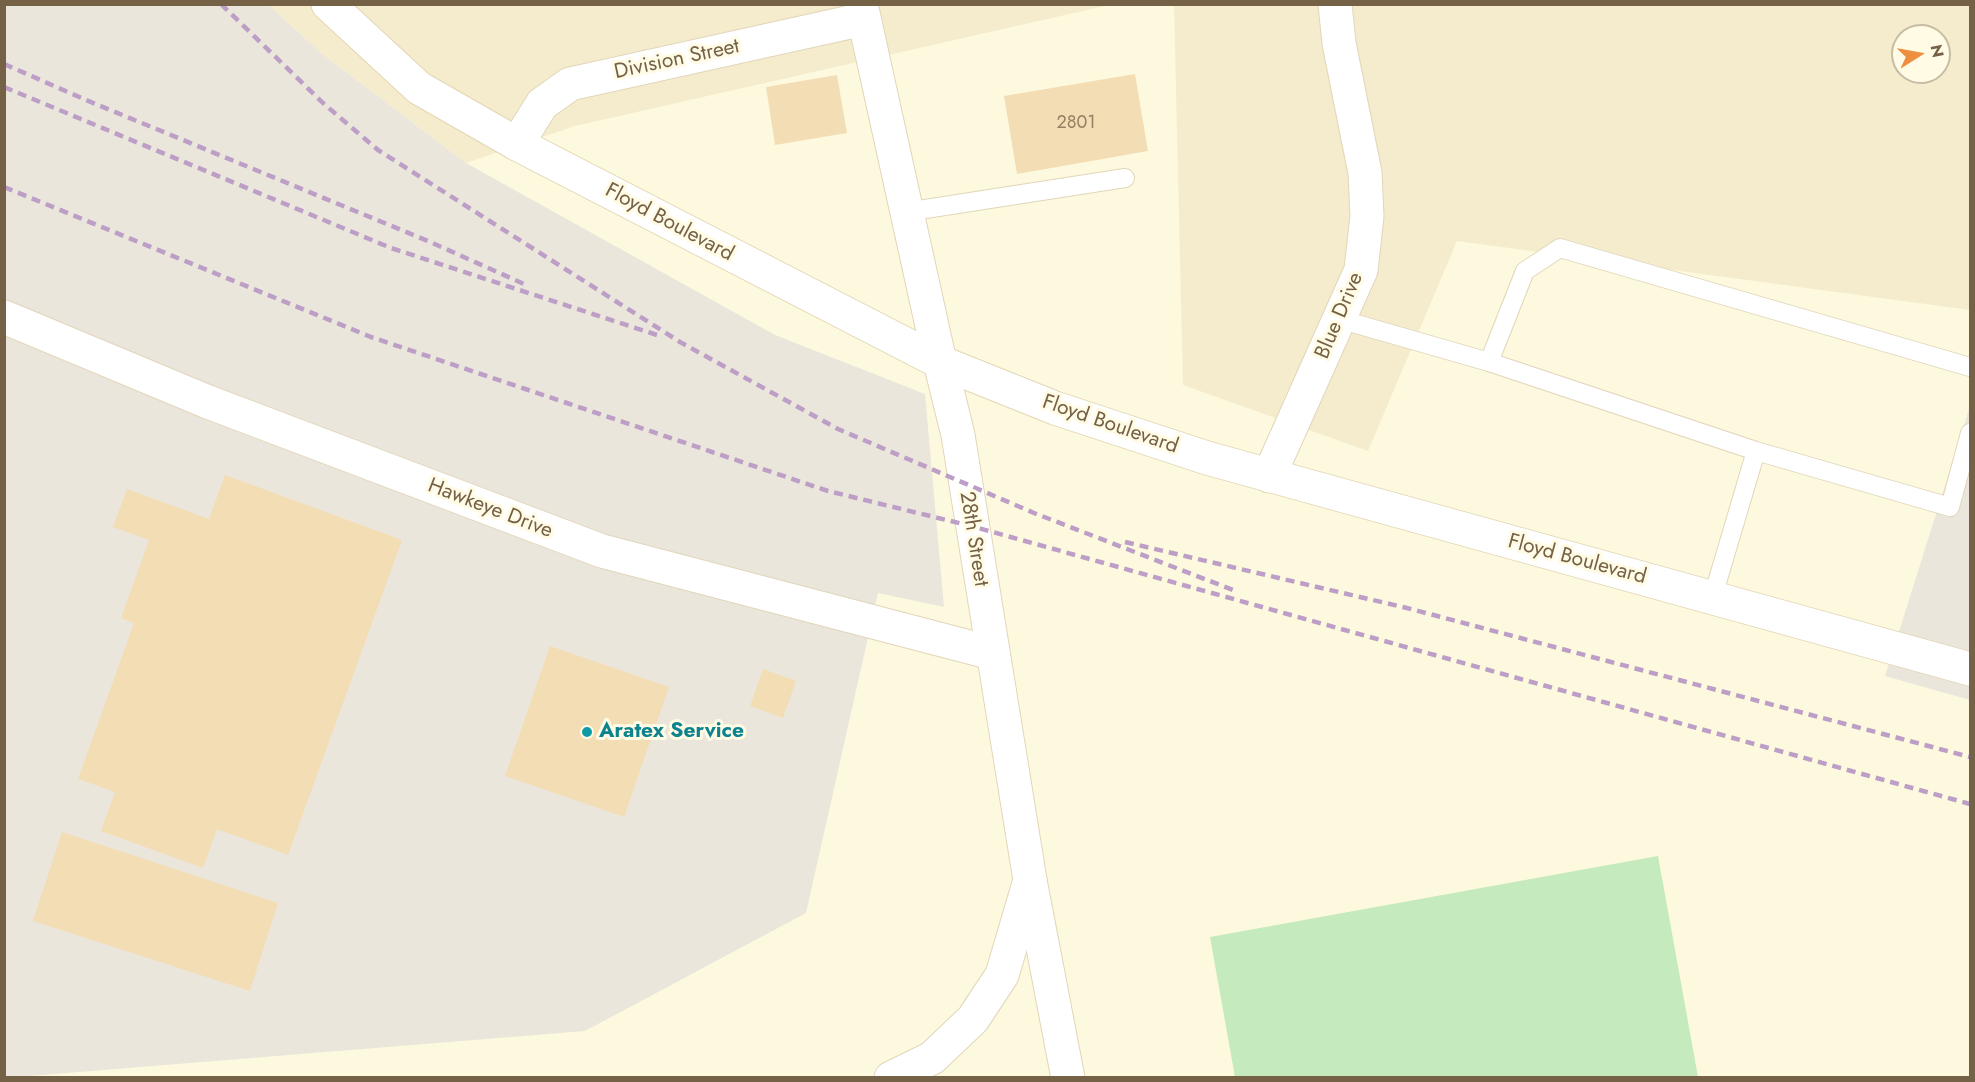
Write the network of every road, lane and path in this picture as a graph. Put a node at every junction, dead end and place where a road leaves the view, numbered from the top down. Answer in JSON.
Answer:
{"nodes":[{"id":1,"x":328,"y":4,"type":"edge"},
{"id":2,"x":1335,"y":4,"type":"edge"},
{"id":3,"x":863,"y":12,"type":"edge"},
{"id":4,"x":517,"y":144,"type":"junction"},
{"id":5,"x":1125,"y":178,"type":"dead end"},
{"id":6,"x":906,"y":212,"type":"junction"},
{"id":7,"x":4,"y":317,"type":"edge"},
{"id":8,"x":1339,"y":319,"type":"junction"},
{"id":9,"x":940,"y":362,"type":"junction"},
{"id":10,"x":1489,"y":362,"type":"junction"},
{"id":11,"x":1971,"y":367,"type":"edge"},
{"id":12,"x":1971,"y":433,"type":"edge"},
{"id":13,"x":1756,"y":451,"type":"junction"},
{"id":14,"x":1269,"y":476,"type":"junction"},
{"id":15,"x":1713,"y":597,"type":"junction"},
{"id":16,"x":992,"y":653,"type":"junction"},
{"id":17,"x":1971,"y":669,"type":"edge"},
{"id":18,"x":1030,"y":880,"type":"junction"},
{"id":19,"x":891,"y":1077,"type":"edge"},
{"id":20,"x":1068,"y":1077,"type":"edge"}],
"edges":[{"from":1,"to":4,"type":"street","name":"Floyd Boulevard"},
{"from":2,"to":8,"type":"street","name":"Blue Drive"},
{"from":3,"to":4,"type":"street","name":"Division Street"},
{"from":3,"to":6,"type":"street","name":"28th Street"},
{"from":4,"to":9,"type":"street","name":"Floyd Boulevard"},
{"from":5,"to":6,"type":"lane"},
{"from":6,"to":9,"type":"street","name":"28th Street"},
{"from":7,"to":16,"type":"street","name":"Hawkeye Drive"},
{"from":8,"to":10,"type":"lane"},
{"from":8,"to":14,"type":"street","name":"Blue Drive"},
{"from":9,"to":14,"type":"street","name":"Floyd Boulevard"},
{"from":9,"to":16,"type":"street","name":"28th Street"},
{"from":10,"to":11,"type":"lane"},
{"from":10,"to":13,"type":"lane"},
{"from":12,"to":13,"type":"lane"},
{"from":13,"to":15,"type":"lane"},
{"from":14,"to":15,"type":"street","name":"Floyd Boulevard"},
{"from":15,"to":17,"type":"street","name":"Floyd Boulevard"},
{"from":16,"to":18,"type":"street","name":"28th Street"},
{"from":18,"to":19,"type":"street"},
{"from":18,"to":20,"type":"street","name":"28th Street"}]}
